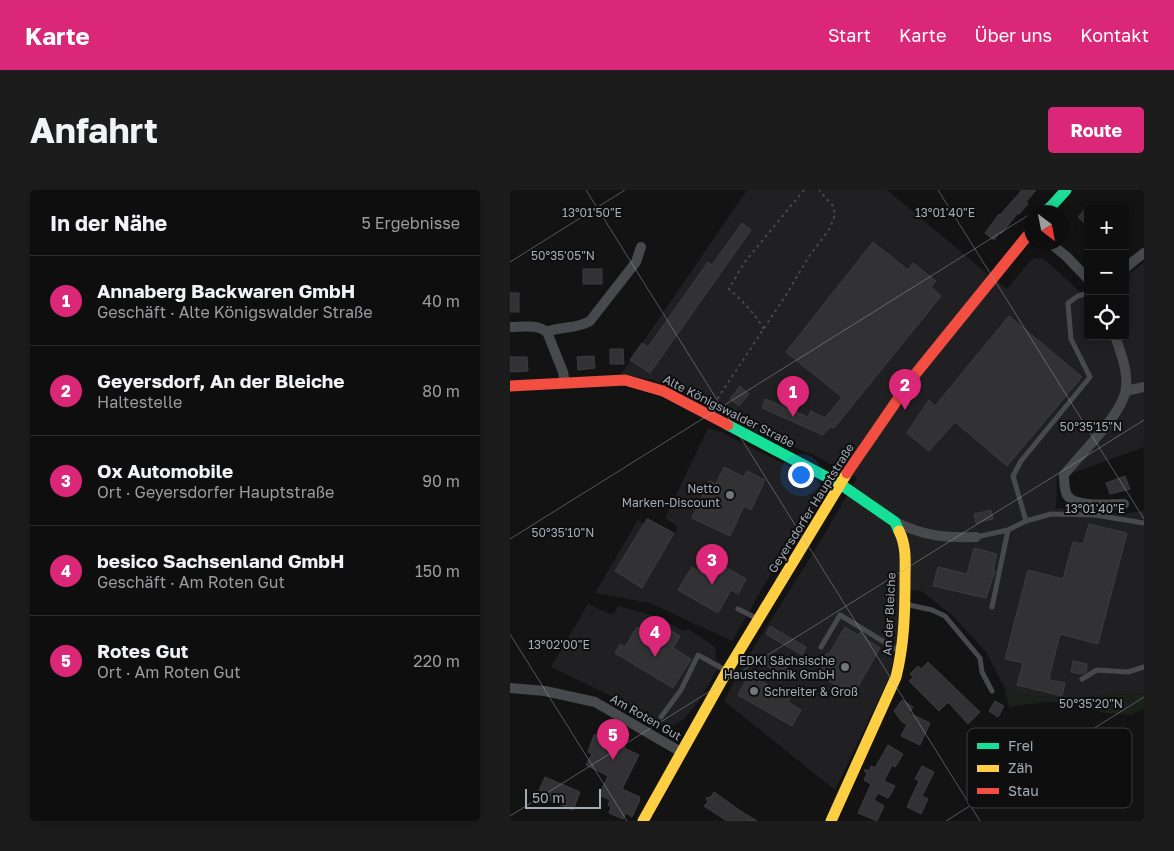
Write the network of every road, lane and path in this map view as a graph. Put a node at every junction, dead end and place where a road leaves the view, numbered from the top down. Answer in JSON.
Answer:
{"nodes":[{"id":1,"x":804,"y":190,"type":"edge"},
{"id":2,"x":819,"y":190,"type":"edge"},
{"id":3,"x":1066,"y":190,"type":"edge"},
{"id":4,"x":1052,"y":205,"type":"edge"},
{"id":5,"x":1024,"y":240,"type":"edge"},
{"id":6,"x":641,"y":247,"type":"dead end"},
{"id":7,"x":1059,"y":250,"type":"edge"},
{"id":8,"x":1144,"y":253,"type":"edge"},
{"id":9,"x":1129,"y":265,"type":"edge"},
{"id":10,"x":1084,"y":275,"type":"edge"},
{"id":11,"x":1084,"y":294,"type":"edge"},
{"id":12,"x":510,"y":327,"type":"edge"},
{"id":13,"x":764,"y":329,"type":"junction"},
{"id":14,"x":547,"y":332,"type":"junction"},
{"id":15,"x":1116,"y":340,"type":"edge"},
{"id":16,"x":565,"y":383,"type":"junction"},
{"id":17,"x":510,"y":386,"type":"edge"},
{"id":18,"x":1144,"y":387,"type":"edge"},
{"id":19,"x":1126,"y":391,"type":"junction"},
{"id":20,"x":707,"y":414,"type":"junction"},
{"id":21,"x":840,"y":484,"type":"junction"},
{"id":22,"x":1124,"y":504,"type":"dead end"},
{"id":23,"x":1026,"y":521,"type":"junction"},
{"id":24,"x":895,"y":522,"type":"junction"},
{"id":25,"x":1144,"y":523,"type":"edge"},
{"id":26,"x":1008,"y":530,"type":"junction"},
{"id":27,"x":976,"y":538,"type":"joint"},
{"id":28,"x":905,"y":604,"type":"junction"},
{"id":29,"x":992,"y":606,"type":"dead end"},
{"id":30,"x":738,"y":609,"type":"dead end"},
{"id":31,"x":759,"y":619,"type":"junction"},
{"id":32,"x":820,"y":647,"type":"dead end"},
{"id":33,"x":902,"y":652,"type":"junction"},
{"id":34,"x":1144,"y":667,"type":"edge"},
{"id":35,"x":727,"y":671,"type":"junction"},
{"id":36,"x":1082,"y":679,"type":"dead end"},
{"id":37,"x":510,"y":688,"type":"edge"},
{"id":38,"x":992,"y":691,"type":"dead end"},
{"id":39,"x":661,"y":717,"type":"dead end"},
{"id":40,"x":681,"y":752,"type":"junction"},
{"id":41,"x":643,"y":821,"type":"edge"},
{"id":42,"x":832,"y":821,"type":"edge"}],
"edges":[{"from":1,"to":13,"type":"path"},
{"from":2,"to":13,"type":"path"},
{"from":3,"to":4,"type":"street"},
{"from":5,"to":21,"type":"street","name":"Geyersdorfer Hauptstraße"},
{"from":6,"to":14,"type":"street"},
{"from":7,"to":10,"type":"street"},
{"from":8,"to":9,"type":"street"},
{"from":11,"to":23,"type":"lane"},
{"from":12,"to":14,"type":"street"},
{"from":13,"to":20,"type":"path"},
{"from":14,"to":16,"type":"street"},
{"from":15,"to":19,"type":"street"},
{"from":16,"to":17,"type":"street","name":"Alte Königswalder Straße"},
{"from":16,"to":20,"type":"street","name":"Alte Königswalder Straße"},
{"from":18,"to":19,"type":"street"},
{"from":19,"to":22,"type":"street"},
{"from":20,"to":21,"type":"street","name":"Alte Königswalder Straße"},
{"from":21,"to":24,"type":"street"},
{"from":21,"to":31,"type":"street","name":"Geyersdorfer Hauptstraße"},
{"from":23,"to":25,"type":"lane"},
{"from":23,"to":26,"type":"lane"},
{"from":24,"to":27,"type":"street"},
{"from":24,"to":28,"type":"street","name":"An der Bleiche"},
{"from":26,"to":27,"type":"lane"},
{"from":26,"to":29,"type":"lane"},
{"from":28,"to":33,"type":"street","name":"An der Bleiche"},
{"from":28,"to":38,"type":"lane"},
{"from":30,"to":31,"type":"lane"},
{"from":31,"to":35,"type":"street","name":"Geyersdorfer Hauptstraße"},
{"from":32,"to":33,"type":"lane"},
{"from":33,"to":42,"type":"street","name":"An der Bleiche"},
{"from":34,"to":36,"type":"lane"},
{"from":35,"to":39,"type":"lane"},
{"from":35,"to":40,"type":"street","name":"Geyersdorfer Hauptstraße"},
{"from":37,"to":40,"type":"street","name":"Am Roten Gut"},
{"from":40,"to":41,"type":"street","name":"Geyersdorfer Hauptstraße"}]}
